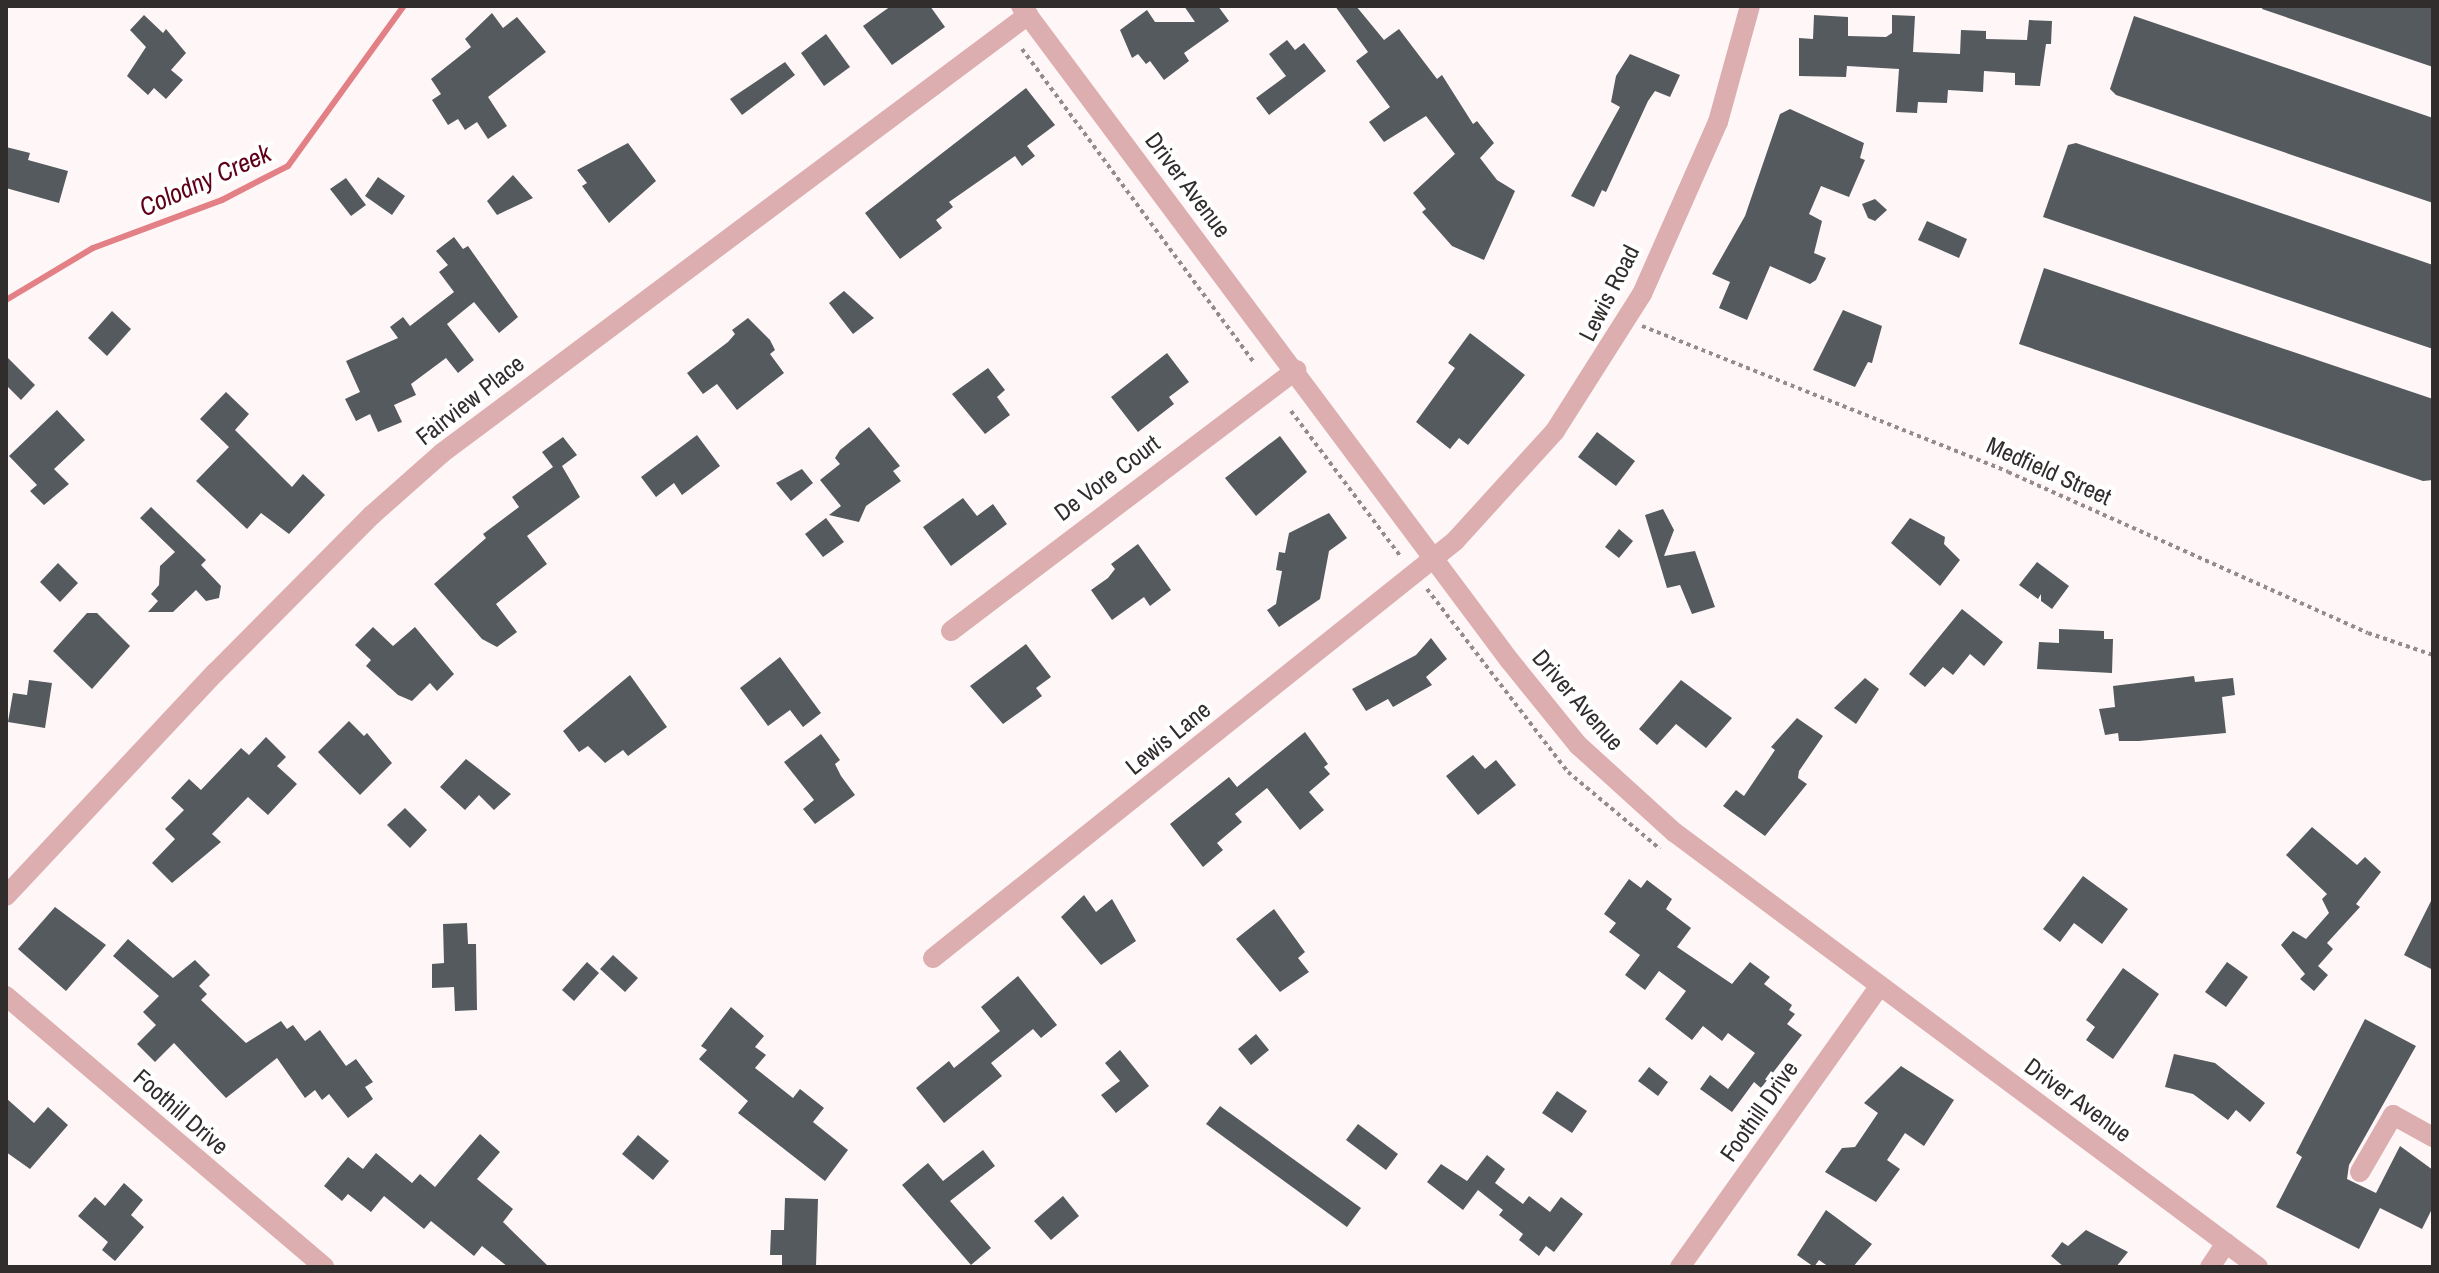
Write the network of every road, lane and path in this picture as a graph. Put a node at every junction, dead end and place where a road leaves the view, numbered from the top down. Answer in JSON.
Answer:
{"nodes":[{"id":1,"x":1750,"y":6,"type":"edge"},
{"id":2,"x":1024,"y":11,"type":"edge"},
{"id":3,"x":1022,"y":49,"type":"dead end"},
{"id":4,"x":1646,"y":328,"type":"dead end"},
{"id":5,"x":1254,"y":363,"type":"dead end"},
{"id":6,"x":1296,"y":370,"type":"junction"},
{"id":7,"x":1291,"y":411,"type":"dead end"},
{"id":8,"x":1401,"y":557,"type":"dead end"},
{"id":9,"x":1434,"y":558,"type":"junction"},
{"id":10,"x":951,"y":631,"type":"dead end"},
{"id":11,"x":2433,"y":655,"type":"edge"},
{"id":12,"x":6,"y":896,"type":"edge"},
{"id":13,"x":933,"y":958,"type":"dead end"},
{"id":14,"x":1880,"y":986,"type":"junction"},
{"id":15,"x":6,"y":996,"type":"edge"},
{"id":16,"x":2433,"y":1137,"type":"edge"},
{"id":17,"x":2360,"y":1172,"type":"dead end"},
{"id":18,"x":2226,"y":1243,"type":"junction"},
{"id":19,"x":324,"y":1267,"type":"edge"},
{"id":20,"x":1680,"y":1267,"type":"edge"},
{"id":21,"x":2210,"y":1267,"type":"edge"},
{"id":22,"x":2258,"y":1267,"type":"edge"}],
"edges":[{"from":1,"to":9,"type":"street","name":"Lewis Road"},
{"from":2,"to":6,"type":"street","name":"Driver Avenue"},
{"from":2,"to":12,"type":"street","name":"Fairview Place"},
{"from":3,"to":5,"type":"path"},
{"from":4,"to":11,"type":"path","name":"Medfield Street"},
{"from":6,"to":9,"type":"street","name":"Driver Avenue"},
{"from":6,"to":10,"type":"street","name":"De Vore Court"},
{"from":7,"to":8,"type":"path"},
{"from":9,"to":13,"type":"street","name":"Lewis Lane"},
{"from":9,"to":14,"type":"street","name":"Driver Avenue"},
{"from":14,"to":18,"type":"street","name":"Driver Avenue"},
{"from":14,"to":20,"type":"street","name":"Foothill Drive"},
{"from":15,"to":19,"type":"street","name":"Foothill Drive"},
{"from":16,"to":17,"type":"street"},
{"from":18,"to":21,"type":"street"},
{"from":18,"to":22,"type":"street","name":"Driver Avenue"}]}
